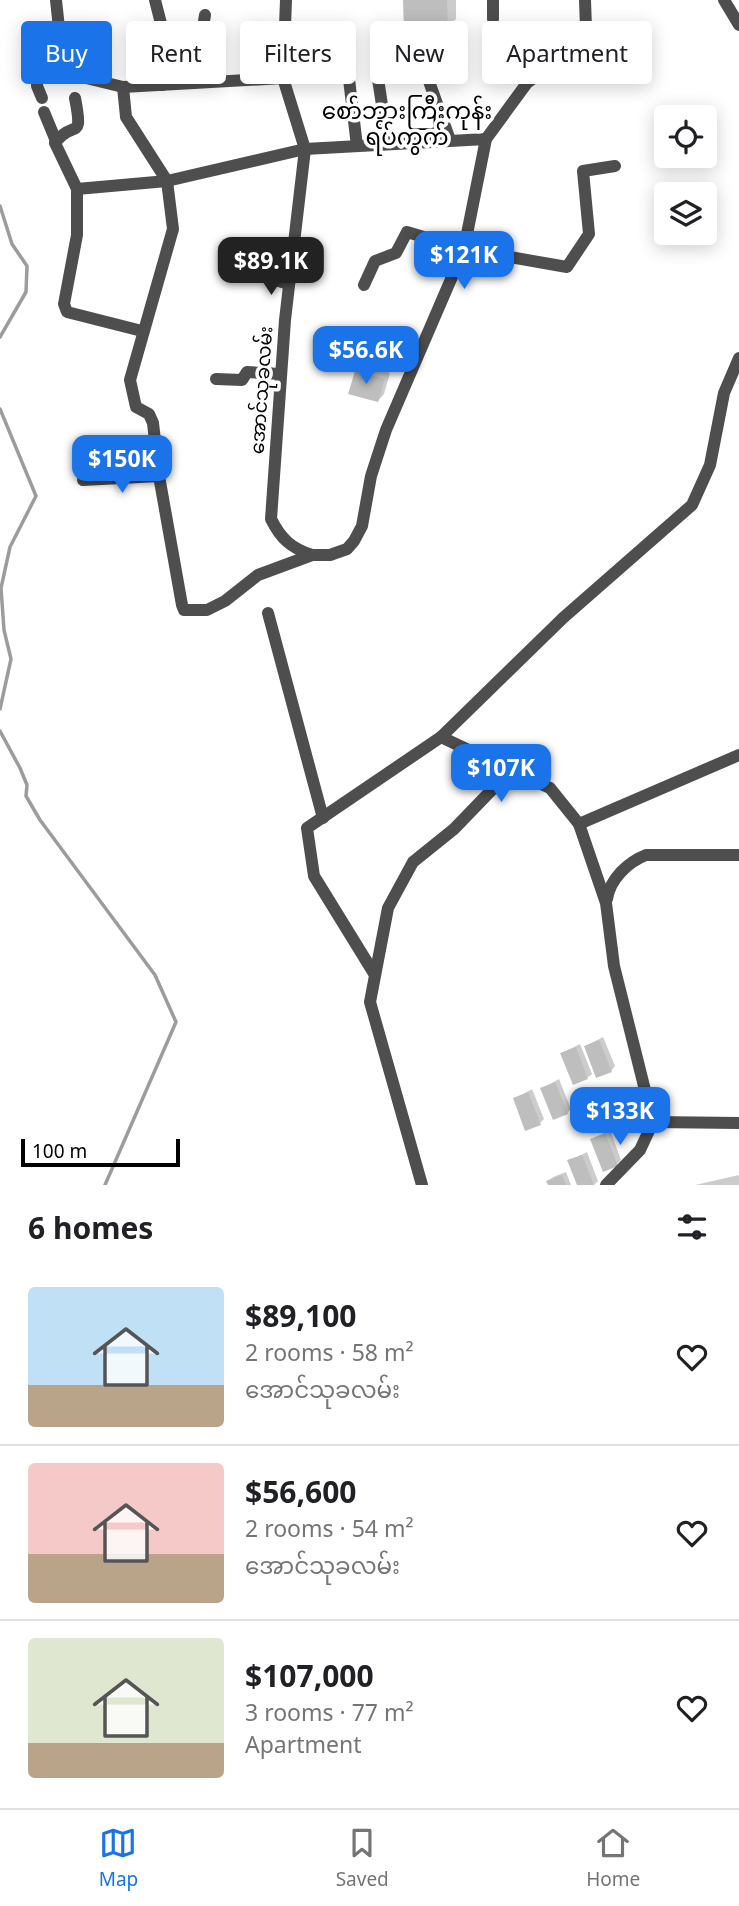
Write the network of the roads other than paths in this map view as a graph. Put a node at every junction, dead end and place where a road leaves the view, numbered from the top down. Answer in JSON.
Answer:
{"nodes":[{"id":1,"x":56,"y":0,"type":"edge"},
{"id":2,"x":155,"y":0,"type":"edge"},
{"id":3,"x":286,"y":0,"type":"edge"},
{"id":4,"x":493,"y":0,"type":"edge"},
{"id":5,"x":585,"y":0,"type":"edge"},
{"id":6,"x":724,"y":0,"type":"edge"},
{"id":7,"x":205,"y":15,"type":"dead end"},
{"id":8,"x":493,"y":19,"type":"dead end"},
{"id":9,"x":58,"y":21,"type":"edge"},
{"id":10,"x":204,"y":21,"type":"edge"},
{"id":11,"x":285,"y":21,"type":"edge"},
{"id":12,"x":739,"y":25,"type":"edge"},
{"id":13,"x":37,"y":84,"type":"edge"},
{"id":14,"x":111,"y":84,"type":"edge"},
{"id":15,"x":178,"y":84,"type":"edge"},
{"id":16,"x":285,"y":84,"type":"edge"},
{"id":17,"x":350,"y":84,"type":"edge"},
{"id":18,"x":379,"y":84,"type":"edge"},
{"id":19,"x":430,"y":84,"type":"edge"},
{"id":20,"x":162,"y":85,"type":"junction"},
{"id":21,"x":123,"y":87,"type":"junction"},
{"id":22,"x":42,"y":98,"type":"dead end"},
{"id":23,"x":75,"y":98,"type":"dead end"},
{"id":24,"x":44,"y":112,"type":"dead end"},
{"id":25,"x":486,"y":139,"type":"junction"},
{"id":26,"x":450,"y":140,"type":"junction"},
{"id":27,"x":56,"y":141,"type":"junction"},
{"id":28,"x":388,"y":144,"type":"junction"},
{"id":29,"x":357,"y":146,"type":"junction"},
{"id":30,"x":305,"y":149,"type":"junction"},
{"id":31,"x":615,"y":166,"type":"dead end"},
{"id":32,"x":167,"y":181,"type":"junction"},
{"id":33,"x":77,"y":190,"type":"junction"},
{"id":34,"x":464,"y":249,"type":"junction"},
{"id":35,"x":240,"y":270,"type":"dead end"},
{"id":36,"x":289,"y":284,"type":"junction"},
{"id":37,"x":364,"y":285,"type":"dead end"},
{"id":38,"x":142,"y":331,"type":"junction"},
{"id":39,"x":739,"y":358,"type":"edge"},
{"id":40,"x":281,"y":374,"type":"junction"},
{"id":41,"x":216,"y":379,"type":"dead end"},
{"id":42,"x":159,"y":477,"type":"junction"},
{"id":43,"x":83,"y":480,"type":"dead end"},
{"id":44,"x":313,"y":555,"type":"junction"},
{"id":45,"x":268,"y":613,"type":"dead end"},
{"id":46,"x":441,"y":737,"type":"junction"},
{"id":47,"x":739,"y":755,"type":"edge"},
{"id":48,"x":511,"y":771,"type":"junction"},
{"id":49,"x":323,"y":817,"type":"junction"},
{"id":50,"x":579,"y":824,"type":"junction"},
{"id":51,"x":739,"y":855,"type":"edge"},
{"id":52,"x":606,"y":903,"type":"junction"},
{"id":53,"x":375,"y":975,"type":"junction"},
{"id":54,"x":653,"y":1122,"type":"junction"},
{"id":55,"x":739,"y":1123,"type":"edge"},
{"id":56,"x":422,"y":1185,"type":"edge"},
{"id":57,"x":606,"y":1185,"type":"edge"}],
"edges":[{"from":1,"to":9,"type":"street"},
{"from":2,"to":20,"type":"street"},
{"from":3,"to":11,"type":"street","name":"အောင်သုခလမ်း"},
{"from":4,"to":8,"type":"street"},
{"from":5,"to":25,"type":"street"},
{"from":6,"to":12,"type":"street"},
{"from":7,"to":10,"type":"street"},
{"from":13,"to":22,"type":"street"},
{"from":14,"to":21,"type":"street"},
{"from":15,"to":20,"type":"street"},
{"from":16,"to":30,"type":"street","name":"အောင်သုခလမ်း"},
{"from":17,"to":29,"type":"street"},
{"from":18,"to":28,"type":"street"},
{"from":19,"to":26,"type":"street"},
{"from":20,"to":21,"type":"street"},
{"from":21,"to":32,"type":"street"},
{"from":23,"to":27,"type":"street"},
{"from":24,"to":27,"type":"street"},
{"from":25,"to":26,"type":"street"},
{"from":25,"to":34,"type":"street"},
{"from":26,"to":28,"type":"street"},
{"from":27,"to":33,"type":"street"},
{"from":28,"to":29,"type":"street"},
{"from":29,"to":30,"type":"street"},
{"from":30,"to":32,"type":"street"},
{"from":30,"to":36,"type":"street","name":"အောင်သုခလမ်း"},
{"from":31,"to":34,"type":"street"},
{"from":32,"to":33,"type":"street"},
{"from":32,"to":38,"type":"street"},
{"from":33,"to":38,"type":"street"},
{"from":34,"to":37,"type":"street"},
{"from":34,"to":44,"type":"street"},
{"from":35,"to":36,"type":"street"},
{"from":36,"to":40,"type":"street","name":"အောင်သုခလမ်း"},
{"from":38,"to":42,"type":"street"},
{"from":39,"to":46,"type":"street"},
{"from":40,"to":41,"type":"street"},
{"from":40,"to":44,"type":"street","name":"အောင်သုခလမ်း"},
{"from":42,"to":43,"type":"street"},
{"from":42,"to":44,"type":"street"},
{"from":45,"to":49,"type":"street"},
{"from":46,"to":48,"type":"street"},
{"from":46,"to":49,"type":"street"},
{"from":47,"to":50,"type":"street"},
{"from":48,"to":50,"type":"street"},
{"from":48,"to":53,"type":"street"},
{"from":49,"to":53,"type":"street"},
{"from":50,"to":52,"type":"street"},
{"from":51,"to":52,"type":"street"},
{"from":52,"to":54,"type":"street"},
{"from":53,"to":56,"type":"street"},
{"from":54,"to":55,"type":"street"},
{"from":54,"to":57,"type":"street"}]}
